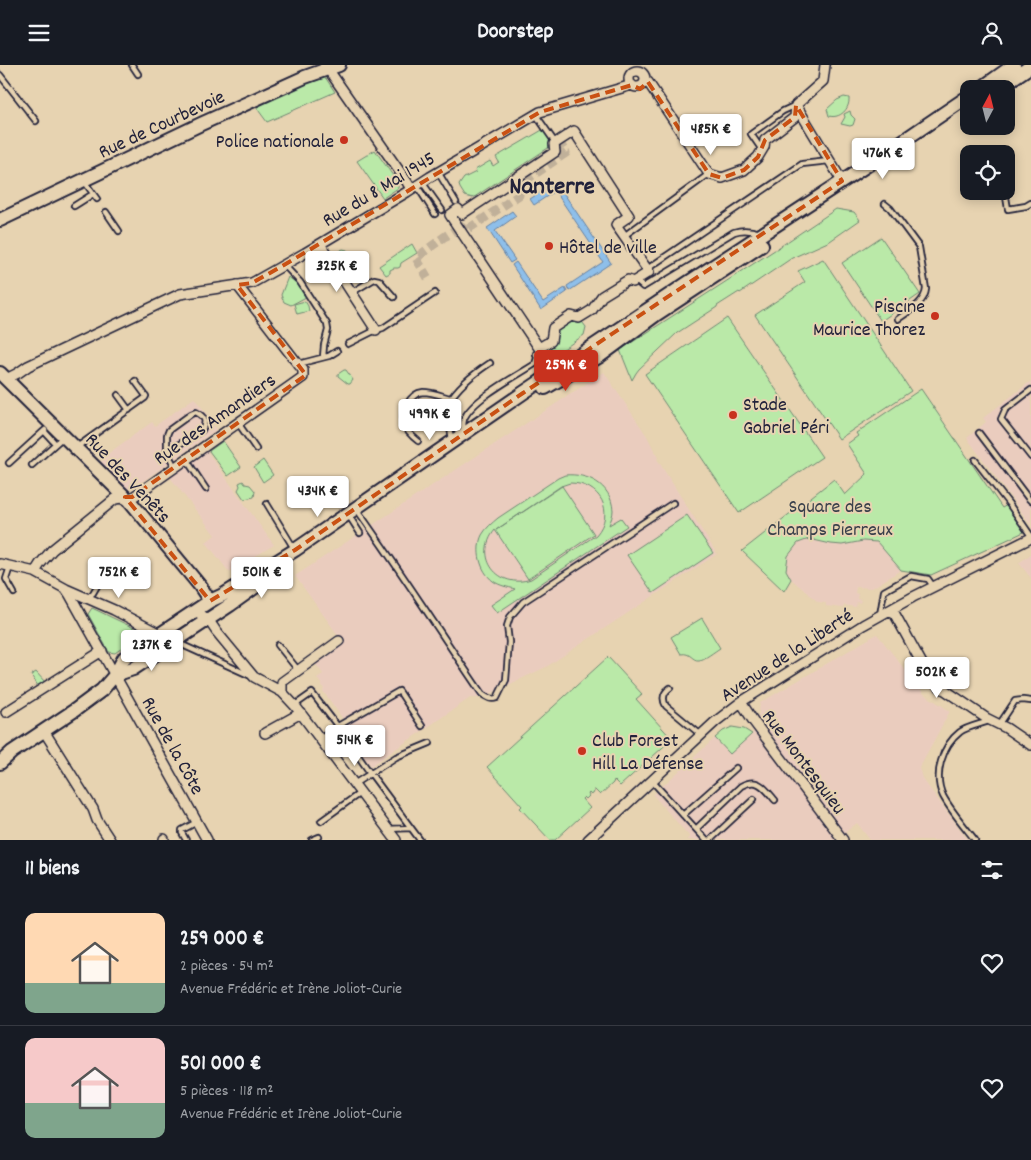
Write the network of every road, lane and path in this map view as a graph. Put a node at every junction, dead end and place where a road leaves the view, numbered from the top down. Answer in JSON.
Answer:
{"nodes":[{"id":1,"x":132,"y":65,"type":"edge"},
{"id":2,"x":825,"y":65,"type":"edge"},
{"id":3,"x":1014,"y":65,"type":"edge"},
{"id":4,"x":329,"y":66,"type":"edge"},
{"id":5,"x":1031,"y":66,"type":"edge"},
{"id":6,"x":638,"y":68,"type":"edge"},
{"id":7,"x":630,"y":70,"type":"edge"},
{"id":8,"x":138,"y":73,"type":"dead end"},
{"id":9,"x":0,"y":75,"type":"edge"},
{"id":10,"x":993,"y":80,"type":"edge"},
{"id":11,"x":1010,"y":80,"type":"edge"},
{"id":12,"x":645,"y":81,"type":"junction"},
{"id":13,"x":632,"y":85,"type":"junction"},
{"id":14,"x":960,"y":103,"type":"edge"},
{"id":15,"x":796,"y":105,"type":"junction"},
{"id":16,"x":960,"y":113,"type":"edge"},
{"id":17,"x":536,"y":115,"type":"junction"},
{"id":18,"x":36,"y":121,"type":"dead end"},
{"id":19,"x":554,"y":141,"type":"tunnel mouth"},
{"id":20,"x":762,"y":151,"type":"junction"},
{"id":21,"x":829,"y":161,"type":"junction"},
{"id":22,"x":438,"y":172,"type":"junction"},
{"id":23,"x":709,"y":174,"type":"junction"},
{"id":24,"x":84,"y":180,"type":"junction"},
{"id":25,"x":842,"y":181,"type":"junction"},
{"id":26,"x":416,"y":185,"type":"junction"},
{"id":27,"x":93,"y":194,"type":"junction"},
{"id":28,"x":98,"y":199,"type":"dead end"},
{"id":29,"x":1006,"y":200,"type":"edge"},
{"id":30,"x":456,"y":202,"type":"dead end"},
{"id":31,"x":1031,"y":203,"type":"edge"},
{"id":32,"x":885,"y":204,"type":"dead end"},
{"id":33,"x":74,"y":206,"type":"dead end"},
{"id":34,"x":442,"y":209,"type":"dead end"},
{"id":35,"x":106,"y":212,"type":"dead end"},
{"id":36,"x":436,"y":214,"type":"dead end"},
{"id":37,"x":0,"y":220,"type":"edge"},
{"id":38,"x":119,"y":231,"type":"dead end"},
{"id":39,"x":764,"y":234,"type":"junction"},
{"id":40,"x":624,"y":236,"type":"junction"},
{"id":41,"x":320,"y":244,"type":"junction"},
{"id":42,"x":284,"y":265,"type":"junction"},
{"id":43,"x":647,"y":269,"type":"junction"},
{"id":44,"x":633,"y":277,"type":"dead end"},
{"id":45,"x":237,"y":285,"type":"junction"},
{"id":46,"x":351,"y":293,"type":"junction"},
{"id":47,"x":435,"y":293,"type":"dead end"},
{"id":48,"x":394,"y":297,"type":"dead end"},
{"id":49,"x":898,"y":319,"type":"dead end"},
{"id":50,"x":376,"y":329,"type":"junction"},
{"id":51,"x":348,"y":344,"type":"dead end"},
{"id":52,"x":337,"y":351,"type":"dead end"},
{"id":53,"x":536,"y":354,"type":"dead end"},
{"id":54,"x":323,"y":357,"type":"junction"},
{"id":55,"x":490,"y":363,"type":"dead end"},
{"id":56,"x":298,"y":364,"type":"junction"},
{"id":57,"x":3,"y":376,"type":"edge"},
{"id":58,"x":136,"y":381,"type":"dead end"},
{"id":59,"x":1031,"y":390,"type":"edge"},
{"id":60,"x":118,"y":395,"type":"dead end"},
{"id":61,"x":450,"y":398,"type":"junction"},
{"id":62,"x":129,"y":410,"type":"junction"},
{"id":63,"x":238,"y":423,"type":"junction"},
{"id":64,"x":48,"y":428,"type":"junction"},
{"id":65,"x":979,"y":433,"type":"dead end"},
{"id":66,"x":464,"y":435,"type":"junction"},
{"id":67,"x":59,"y":438,"type":"junction"},
{"id":68,"x":418,"y":441,"type":"dead end"},
{"id":69,"x":452,"y":442,"type":"junction"},
{"id":70,"x":76,"y":448,"type":"junction"},
{"id":71,"x":256,"y":449,"type":"dead end"},
{"id":72,"x":167,"y":452,"type":"junction"},
{"id":73,"x":1031,"y":457,"type":"edge"},
{"id":74,"x":186,"y":459,"type":"junction"},
{"id":75,"x":974,"y":460,"type":"dead end"},
{"id":76,"x":9,"y":463,"type":"dead end"},
{"id":77,"x":32,"y":465,"type":"dead end"},
{"id":78,"x":175,"y":467,"type":"junction"},
{"id":79,"x":206,"y":489,"type":"dead end"},
{"id":80,"x":125,"y":497,"type":"junction"},
{"id":81,"x":1031,"y":501,"type":"edge"},
{"id":82,"x":673,"y":503,"type":"dead end"},
{"id":83,"x":267,"y":504,"type":"dead end"},
{"id":84,"x":355,"y":517,"type":"junction"},
{"id":85,"x":360,"y":533,"type":"dead end"},
{"id":86,"x":1031,"y":537,"type":"edge"},
{"id":87,"x":295,"y":550,"type":"junction"},
{"id":88,"x":0,"y":564,"type":"edge"},
{"id":89,"x":10,"y":567,"type":"junction"},
{"id":90,"x":35,"y":573,"type":"junction"},
{"id":91,"x":97,"y":586,"type":"dead end"},
{"id":92,"x":934,"y":588,"type":"junction"},
{"id":93,"x":66,"y":589,"type":"junction"},
{"id":94,"x":14,"y":593,"type":"dead end"},
{"id":95,"x":87,"y":598,"type":"junction"},
{"id":96,"x":210,"y":601,"type":"junction"},
{"id":97,"x":892,"y":609,"type":"junction"},
{"id":98,"x":195,"y":611,"type":"junction"},
{"id":99,"x":880,"y":617,"type":"junction"},
{"id":100,"x":208,"y":619,"type":"junction"},
{"id":101,"x":160,"y":634,"type":"junction"},
{"id":102,"x":340,"y":641,"type":"dead end"},
{"id":103,"x":174,"y":642,"type":"junction"},
{"id":104,"x":278,"y":645,"type":"dead end"},
{"id":105,"x":102,"y":651,"type":"junction"},
{"id":106,"x":298,"y":671,"type":"junction"},
{"id":107,"x":115,"y":675,"type":"junction"},
{"id":108,"x":254,"y":677,"type":"junction"},
{"id":109,"x":670,"y":688,"type":"dead end"},
{"id":110,"x":282,"y":692,"type":"junction"},
{"id":111,"x":1031,"y":701,"type":"edge"},
{"id":112,"x":741,"y":702,"type":"junction"},
{"id":113,"x":295,"y":705,"type":"junction"},
{"id":114,"x":6,"y":712,"type":"dead end"},
{"id":115,"x":301,"y":713,"type":"junction"},
{"id":116,"x":994,"y":723,"type":"junction"},
{"id":117,"x":338,"y":726,"type":"junction"},
{"id":118,"x":422,"y":726,"type":"dead end"},
{"id":119,"x":44,"y":731,"type":"junction"},
{"id":120,"x":341,"y":731,"type":"junction"},
{"id":121,"x":265,"y":733,"type":"dead end"},
{"id":122,"x":701,"y":735,"type":"junction"},
{"id":123,"x":322,"y":741,"type":"junction"},
{"id":124,"x":430,"y":743,"type":"dead end"},
{"id":125,"x":1031,"y":745,"type":"edge"},
{"id":126,"x":0,"y":763,"type":"edge"},
{"id":127,"x":736,"y":768,"type":"dead end"},
{"id":128,"x":371,"y":773,"type":"junction"},
{"id":129,"x":652,"y":781,"type":"junction"},
{"id":130,"x":354,"y":784,"type":"junction"},
{"id":131,"x":360,"y":793,"type":"junction"},
{"id":132,"x":754,"y":799,"type":"dead end"},
{"id":133,"x":775,"y":800,"type":"dead end"},
{"id":134,"x":683,"y":815,"type":"junction"},
{"id":135,"x":321,"y":821,"type":"dead end"},
{"id":136,"x":197,"y":822,"type":"junction"},
{"id":137,"x":412,"y":828,"type":"junction"},
{"id":138,"x":388,"y":829,"type":"junction"},
{"id":139,"x":696,"y":829,"type":"junction"},
{"id":140,"x":319,"y":837,"type":"dead end"},
{"id":141,"x":110,"y":840,"type":"edge"},
{"id":142,"x":186,"y":840,"type":"edge"},
{"id":143,"x":207,"y":840,"type":"edge"},
{"id":144,"x":312,"y":840,"type":"edge"},
{"id":145,"x":396,"y":840,"type":"edge"},
{"id":146,"x":420,"y":840,"type":"edge"},
{"id":147,"x":588,"y":840,"type":"edge"},
{"id":148,"x":706,"y":840,"type":"edge"},
{"id":149,"x":710,"y":840,"type":"edge"},
{"id":150,"x":843,"y":840,"type":"edge"},
{"id":151,"x":976,"y":840,"type":"edge"}],
"edges":[{"from":1,"to":8,"type":"lane"},
{"from":2,"to":15,"type":"street"},
{"from":3,"to":10,"type":"main road"},
{"from":4,"to":24,"type":"main road","name":"Rue de Courbevoie"},
{"from":4,"to":26,"type":"street"},
{"from":5,"to":11,"type":"main road"},
{"from":6,"to":7,"type":"street"},
{"from":6,"to":12,"type":"street"},
{"from":7,"to":13,"type":"street"},
{"from":9,"to":18,"type":"lane"},
{"from":12,"to":13,"type":"street","name":"Rue du 8 Mai 1945"},
{"from":12,"to":23,"type":"street"},
{"from":13,"to":17,"type":"street","name":"Rue du 8 Mai 1945"},
{"from":14,"to":25,"type":"main road"},
{"from":15,"to":20,"type":"street"},
{"from":15,"to":20,"type":"lane"},
{"from":15,"to":21,"type":"street"},
{"from":16,"to":84,"type":"main road"},
{"from":17,"to":19,"type":"lane"},
{"from":17,"to":22,"type":"street","name":"Rue du 8 Mai 1945"},
{"from":20,"to":23,"type":"street"},
{"from":21,"to":25,"type":"street"},
{"from":21,"to":43,"type":"lane"},
{"from":22,"to":26,"type":"street","name":"Rue du 8 Mai 1945"},
{"from":22,"to":30,"type":"lane"},
{"from":23,"to":40,"type":"lane"},
{"from":24,"to":27,"type":"lane"},
{"from":24,"to":37,"type":"main road","name":"Rue de Courbevoie"},
{"from":25,"to":39,"type":"main road"},
{"from":26,"to":34,"type":"lane"},
{"from":26,"to":36,"type":"lane"},
{"from":26,"to":41,"type":"street","name":"Rue du 8 Mai 1945"},
{"from":27,"to":28,"type":"lane"},
{"from":27,"to":33,"type":"lane"},
{"from":29,"to":31,"type":"lane"},
{"from":32,"to":49,"type":"lane"},
{"from":35,"to":38,"type":"lane"},
{"from":39,"to":44,"type":"lane"},
{"from":39,"to":66,"type":"main road"},
{"from":40,"to":43,"type":"street"},
{"from":40,"to":43,"type":"street"},
{"from":41,"to":42,"type":"street","name":"Rue du 8 Mai 1945"},
{"from":41,"to":46,"type":"street"},
{"from":42,"to":45,"type":"street","name":"Rue du 8 Mai 1945"},
{"from":42,"to":54,"type":"lane"},
{"from":45,"to":56,"type":"street","name":"Rue des Amandiers"},
{"from":45,"to":57,"type":"street","name":"Rue du 8 Mai 1945"},
{"from":46,"to":48,"type":"lane"},
{"from":46,"to":50,"type":"street"},
{"from":47,"to":50,"type":"lane"},
{"from":50,"to":51,"type":"lane"},
{"from":52,"to":54,"type":"lane"},
{"from":53,"to":66,"type":"lane"},
{"from":54,"to":56,"type":"lane"},
{"from":55,"to":61,"type":"lane"},
{"from":56,"to":63,"type":"street","name":"Rue des Amandiers"},
{"from":57,"to":64,"type":"main road","name":"Rue des Venêts"},
{"from":58,"to":62,"type":"lane"},
{"from":59,"to":73,"type":"lane"},
{"from":60,"to":62,"type":"lane"},
{"from":61,"to":68,"type":"lane"},
{"from":61,"to":69,"type":"lane"},
{"from":62,"to":70,"type":"lane"},
{"from":63,"to":71,"type":"lane"},
{"from":63,"to":74,"type":"street","name":"Rue des Amandiers"},
{"from":64,"to":67,"type":"main road","name":"Rue des Venêts"},
{"from":64,"to":76,"type":"lane"},
{"from":65,"to":81,"type":"lane"},
{"from":66,"to":69,"type":"main road"},
{"from":67,"to":70,"type":"main road","name":"Rue des Venêts"},
{"from":67,"to":77,"type":"lane"},
{"from":69,"to":87,"type":"main road"},
{"from":70,"to":80,"type":"main road","name":"Rue des Venêts"},
{"from":72,"to":72,"type":"lane"},
{"from":72,"to":78,"type":"lane"},
{"from":74,"to":78,"type":"street","name":"Rue des Amandiers"},
{"from":74,"to":79,"type":"lane"},
{"from":75,"to":86,"type":"lane"},
{"from":78,"to":80,"type":"street","name":"Rue des Amandiers"},
{"from":80,"to":90,"type":"street","name":"Rue des Amandiers"},
{"from":80,"to":96,"type":"main road","name":"Rue des Venêts"},
{"from":82,"to":84,"type":"lane"},
{"from":83,"to":87,"type":"lane"},
{"from":84,"to":85,"type":"lane"},
{"from":84,"to":100,"type":"main road"},
{"from":86,"to":92,"type":"street","name":"Avenue de la Liberté"},
{"from":87,"to":96,"type":"main road"},
{"from":88,"to":89,"type":"street"},
{"from":89,"to":90,"type":"street"},
{"from":89,"to":94,"type":"lane"},
{"from":90,"to":93,"type":"street"},
{"from":91,"to":95,"type":"lane"},
{"from":92,"to":97,"type":"street","name":"Avenue de la Liberté"},
{"from":92,"to":99,"type":"lane"},
{"from":93,"to":95,"type":"street"},
{"from":93,"to":105,"type":"street","name":"Rue de la Côte"},
{"from":95,"to":101,"type":"street"},
{"from":96,"to":98,"type":"main road"},
{"from":96,"to":100,"type":"street"},
{"from":97,"to":99,"type":"street","name":"Avenue de la Liberté"},
{"from":97,"to":116,"type":"street"},
{"from":98,"to":100,"type":"street"},
{"from":98,"to":101,"type":"main road"},
{"from":99,"to":112,"type":"street","name":"Avenue de la Liberté"},
{"from":100,"to":103,"type":"main road"},
{"from":100,"to":108,"type":"street"},
{"from":101,"to":107,"type":"main road"},
{"from":102,"to":106,"type":"street"},
{"from":103,"to":107,"type":"main road"},
{"from":103,"to":108,"type":"lane"},
{"from":104,"to":106,"type":"lane"},
{"from":105,"to":107,"type":"street","name":"Rue de la Côte"},
{"from":105,"to":114,"type":"street"},
{"from":106,"to":110,"type":"street"},
{"from":107,"to":119,"type":"main road"},
{"from":107,"to":136,"type":"street","name":"Rue de la Côte"},
{"from":108,"to":110,"type":"street"},
{"from":109,"to":122,"type":"lane"},
{"from":110,"to":113,"type":"street"},
{"from":111,"to":116,"type":"lane"},
{"from":112,"to":122,"type":"street","name":"Avenue de la Liberté"},
{"from":112,"to":150,"type":"street","name":"Rue Montesquieu"},
{"from":113,"to":115,"type":"street"},
{"from":113,"to":117,"type":"lane"},
{"from":115,"to":121,"type":"street"},
{"from":115,"to":123,"type":"street"},
{"from":116,"to":125,"type":"street"},
{"from":116,"to":151,"type":"lane"},
{"from":117,"to":118,"type":"lane"},
{"from":117,"to":120,"type":"lane"},
{"from":117,"to":123,"type":"lane"},
{"from":119,"to":126,"type":"main road"},
{"from":119,"to":141,"type":"street"},
{"from":120,"to":123,"type":"lane"},
{"from":120,"to":128,"type":"lane"},
{"from":122,"to":129,"type":"street","name":"Avenue de la Liberté"},
{"from":123,"to":130,"type":"street"},
{"from":124,"to":128,"type":"lane"},
{"from":127,"to":134,"type":"lane"},
{"from":128,"to":130,"type":"lane"},
{"from":128,"to":137,"type":"lane"},
{"from":129,"to":134,"type":"lane"},
{"from":129,"to":147,"type":"street","name":"Avenue de la Liberté"},
{"from":130,"to":131,"type":"street"},
{"from":131,"to":135,"type":"lane"},
{"from":131,"to":138,"type":"street"},
{"from":132,"to":149,"type":"lane"},
{"from":133,"to":139,"type":"lane"},
{"from":134,"to":139,"type":"lane"},
{"from":136,"to":142,"type":"lane"},
{"from":136,"to":143,"type":"street","name":"Rue de la Côte"},
{"from":137,"to":138,"type":"lane"},
{"from":137,"to":146,"type":"lane"},
{"from":138,"to":145,"type":"street"},
{"from":139,"to":148,"type":"lane"},
{"from":140,"to":144,"type":"lane"}]}
